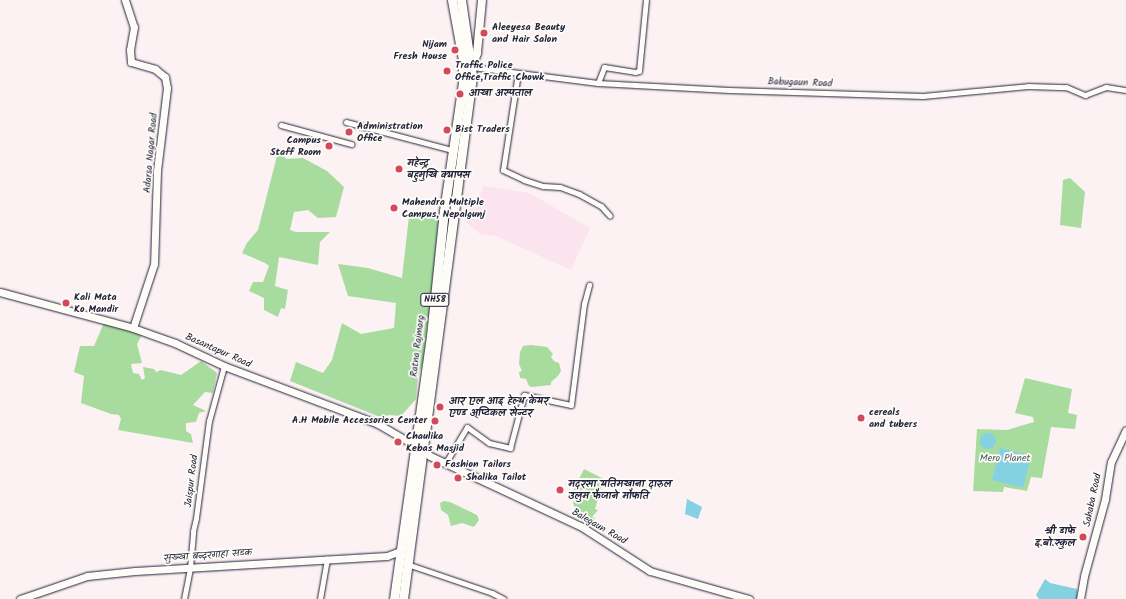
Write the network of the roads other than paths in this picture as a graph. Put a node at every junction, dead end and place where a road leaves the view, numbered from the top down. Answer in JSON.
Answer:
{"nodes":[{"id":1,"x":125,"y":0,"type":"edge"},
{"id":2,"x":452,"y":0,"type":"edge"},
{"id":3,"x":461,"y":0,"type":"edge"},
{"id":4,"x":482,"y":0,"type":"edge"},
{"id":5,"x":646,"y":0,"type":"edge"},
{"id":6,"x":472,"y":67,"type":"junction"},
{"id":7,"x":518,"y":73,"type":"junction"},
{"id":8,"x":598,"y":83,"type":"junction"},
{"id":9,"x":1126,"y":90,"type":"edge"},
{"id":10,"x":346,"y":122,"type":"dead end"},
{"id":11,"x":281,"y":125,"type":"dead end"},
{"id":12,"x":352,"y":144,"type":"dead end"},
{"id":13,"x":453,"y":147,"type":"junction"},
{"id":14,"x":610,"y":216,"type":"dead end"},
{"id":15,"x":589,"y":284,"type":"dead end"},
{"id":16,"x":0,"y":292,"type":"edge"},
{"id":17,"x":133,"y":328,"type":"junction"},
{"id":18,"x":224,"y":366,"type":"junction"},
{"id":19,"x":1126,"y":430,"type":"edge"},
{"id":20,"x":419,"y":446,"type":"junction"},
{"id":21,"x":446,"y":464,"type":"junction"},
{"id":22,"x":400,"y":551,"type":"junction"},
{"id":23,"x":326,"y":559,"type":"junction"},
{"id":24,"x":407,"y":564,"type":"junction"},
{"id":25,"x":190,"y":568,"type":"junction"},
{"id":26,"x":20,"y":599,"type":"edge"},
{"id":27,"x":184,"y":599,"type":"edge"},
{"id":28,"x":320,"y":599,"type":"edge"},
{"id":29,"x":394,"y":599,"type":"edge"},
{"id":30,"x":403,"y":599,"type":"edge"},
{"id":31,"x":504,"y":599,"type":"edge"},
{"id":32,"x":749,"y":599,"type":"edge"},
{"id":33,"x":1080,"y":599,"type":"edge"}],
"edges":[{"from":1,"to":17,"type":"street","name":"Adarsa Nagar Road"},
{"from":2,"to":13,"type":"highway","name":"Ratna Rajmarg","number":"NH58"},
{"from":3,"to":6,"type":"highway","name":"Ratna Rajmarg","number":"NH58"},
{"from":4,"to":6,"type":"main road"},
{"from":5,"to":8,"type":"street"},
{"from":6,"to":7,"type":"street","name":"Babugaun Road"},
{"from":6,"to":20,"type":"highway","name":"Ratna Rajmarg","number":"NH58"},
{"from":7,"to":8,"type":"street","name":"Babugaun Road"},
{"from":7,"to":14,"type":"street"},
{"from":8,"to":9,"type":"street","name":"Babugaun Road"},
{"from":10,"to":13,"type":"street"},
{"from":11,"to":12,"type":"street"},
{"from":13,"to":20,"type":"highway","name":"Ratna Rajmarg","number":"NH58"},
{"from":15,"to":21,"type":"street"},
{"from":16,"to":17,"type":"street","name":"Basantapur Road"},
{"from":17,"to":18,"type":"street","name":"Basantapur Road"},
{"from":18,"to":20,"type":"street","name":"Basantapur Road"},
{"from":18,"to":25,"type":"street","name":"Jaispur Road"},
{"from":19,"to":33,"type":"street","name":"Sahaba Road"},
{"from":20,"to":21,"type":"street","name":"Balegaun Road"},
{"from":20,"to":22,"type":"highway","name":"Ratna Rajmarg","number":"NH58"},
{"from":20,"to":24,"type":"highway","name":"Ratna Rajmarg","number":"NH58"},
{"from":21,"to":32,"type":"street","name":"Balegaun Road"},
{"from":22,"to":23,"type":"street","name":"सुख्खा बन्दरगाहा सडक"},
{"from":22,"to":29,"type":"highway","name":"Ratna Rajmarg","number":"NH58"},
{"from":23,"to":25,"type":"street","name":"सुख्खा बन्दरगाहा सडक"},
{"from":23,"to":28,"type":"street"},
{"from":24,"to":30,"type":"highway","name":"Ratna Rajmarg","number":"NH58"},
{"from":24,"to":31,"type":"street"},
{"from":25,"to":26,"type":"street","name":"सुख्खा बन्दरगाहा सडक"},
{"from":25,"to":27,"type":"street","name":"Jaispur Road"}]}
